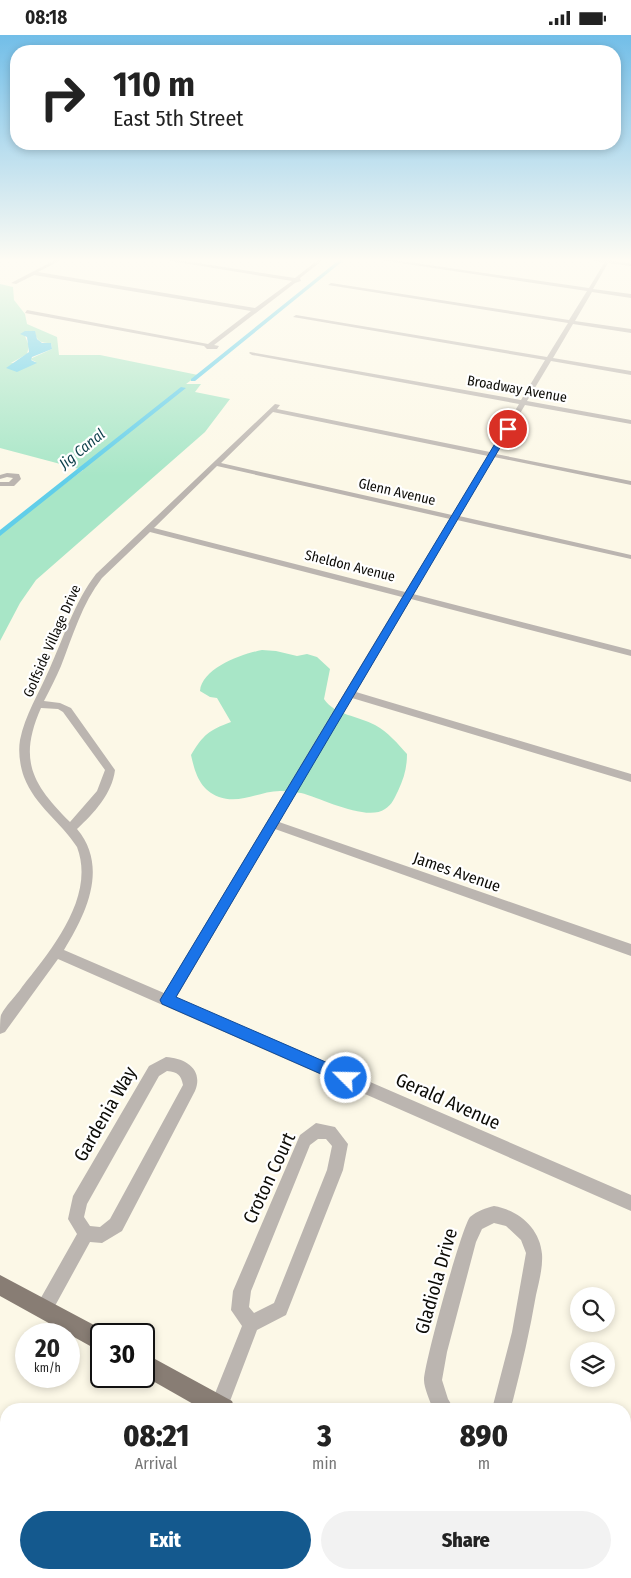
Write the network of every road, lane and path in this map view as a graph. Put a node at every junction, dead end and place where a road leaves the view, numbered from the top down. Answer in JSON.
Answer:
{"nodes":[{"id":1,"x":136,"y":332,"type":"edge"},
{"id":2,"x":227,"y":332,"type":"edge"},
{"id":3,"x":386,"y":332,"type":"edge"},
{"id":4,"x":565,"y":332,"type":"edge"},
{"id":5,"x":210,"y":345,"type":"junction"},
{"id":6,"x":216,"y":347,"type":"dead end"},
{"id":7,"x":198,"y":350,"type":"dead end"},
{"id":8,"x":252,"y":353,"type":"dead end"},
{"id":9,"x":549,"y":359,"type":"junction"},
{"id":10,"x":631,"y":373,"type":"edge"},
{"id":11,"x":523,"y":403,"type":"junction"},
{"id":12,"x":631,"y":423,"type":"edge"},
{"id":13,"x":492,"y":455,"type":"junction"},
{"id":14,"x":216,"y":464,"type":"junction"},
{"id":15,"x":631,"y":483,"type":"edge"},
{"id":16,"x":455,"y":518,"type":"junction"},
{"id":17,"x":148,"y":529,"type":"junction"},
{"id":18,"x":631,"y":557,"type":"edge"},
{"id":19,"x":409,"y":595,"type":"junction"},
{"id":20,"x":631,"y":653,"type":"edge"},
{"id":21,"x":350,"y":694,"type":"junction"},
{"id":22,"x":39,"y":704,"type":"junction"},
{"id":23,"x":631,"y":778,"type":"edge"},
{"id":24,"x":273,"y":824,"type":"junction"},
{"id":25,"x":71,"y":828,"type":"junction"},
{"id":26,"x":631,"y":950,"type":"edge"},
{"id":27,"x":55,"y":952,"type":"junction"},
{"id":28,"x":167,"y":1000,"type":"junction"},
{"id":29,"x":0,"y":1027,"type":"edge"},
{"id":30,"x":631,"y":1203,"type":"edge"},
{"id":31,"x":86,"y":1234,"type":"junction"},
{"id":32,"x":0,"y":1285,"type":"edge"},
{"id":33,"x":44,"y":1309,"type":"junction"},
{"id":34,"x":251,"y":1324,"type":"junction"},
{"id":35,"x":90,"y":1335,"type":"edge"},
{"id":36,"x":155,"y":1370,"type":"edge"},
{"id":37,"x":215,"y":1403,"type":"edge"},
{"id":38,"x":223,"y":1403,"type":"edge"},
{"id":39,"x":440,"y":1403,"type":"edge"},
{"id":40,"x":502,"y":1403,"type":"edge"}],
"edges":[{"from":1,"to":5,"type":"street"},
{"from":2,"to":5,"type":"street"},
{"from":3,"to":9,"type":"street"},
{"from":4,"to":9,"type":"street"},
{"from":5,"to":6,"type":"street"},
{"from":5,"to":7,"type":"street"},
{"from":8,"to":11,"type":"street","name":"Broadway Avenue"},
{"from":9,"to":10,"type":"street"},
{"from":9,"to":11,"type":"street"},
{"from":11,"to":12,"type":"street","name":"Broadway Avenue"},
{"from":11,"to":13,"type":"street"},
{"from":13,"to":14,"type":"street","name":"Golfside Village Drive"},
{"from":13,"to":15,"type":"street"},
{"from":13,"to":16,"type":"street"},
{"from":14,"to":16,"type":"street","name":"Glenn Avenue"},
{"from":14,"to":17,"type":"street","name":"Golfside Village Drive"},
{"from":16,"to":18,"type":"street","name":"Glenn Avenue"},
{"from":16,"to":19,"type":"street"},
{"from":17,"to":19,"type":"street","name":"Sheldon Avenue"},
{"from":17,"to":22,"type":"street","name":"Golfside Village Drive"},
{"from":19,"to":20,"type":"street","name":"Sheldon Avenue"},
{"from":19,"to":21,"type":"street"},
{"from":21,"to":23,"type":"street"},
{"from":21,"to":24,"type":"street"},
{"from":22,"to":25,"type":"street","name":"Golfside Village Drive"},
{"from":22,"to":25,"type":"street"},
{"from":24,"to":26,"type":"street","name":"James Avenue"},
{"from":24,"to":28,"type":"street"},
{"from":25,"to":27,"type":"street","name":"Golfside Village Drive"},
{"from":27,"to":28,"type":"street","name":"Gerald Avenue"},
{"from":27,"to":29,"type":"street","name":"Golfside Village Drive"},
{"from":28,"to":30,"type":"street","name":"Gerald Avenue"},
{"from":31,"to":31,"type":"street","name":"Gardenia Way"},
{"from":31,"to":33,"type":"street"},
{"from":32,"to":33,"type":"main road"},
{"from":33,"to":35,"type":"main road"},
{"from":34,"to":34,"type":"street","name":"Croton Court"},
{"from":34,"to":38,"type":"street"},
{"from":36,"to":37,"type":"main road"},
{"from":39,"to":40,"type":"street","name":"Gladiola Drive"}]}
